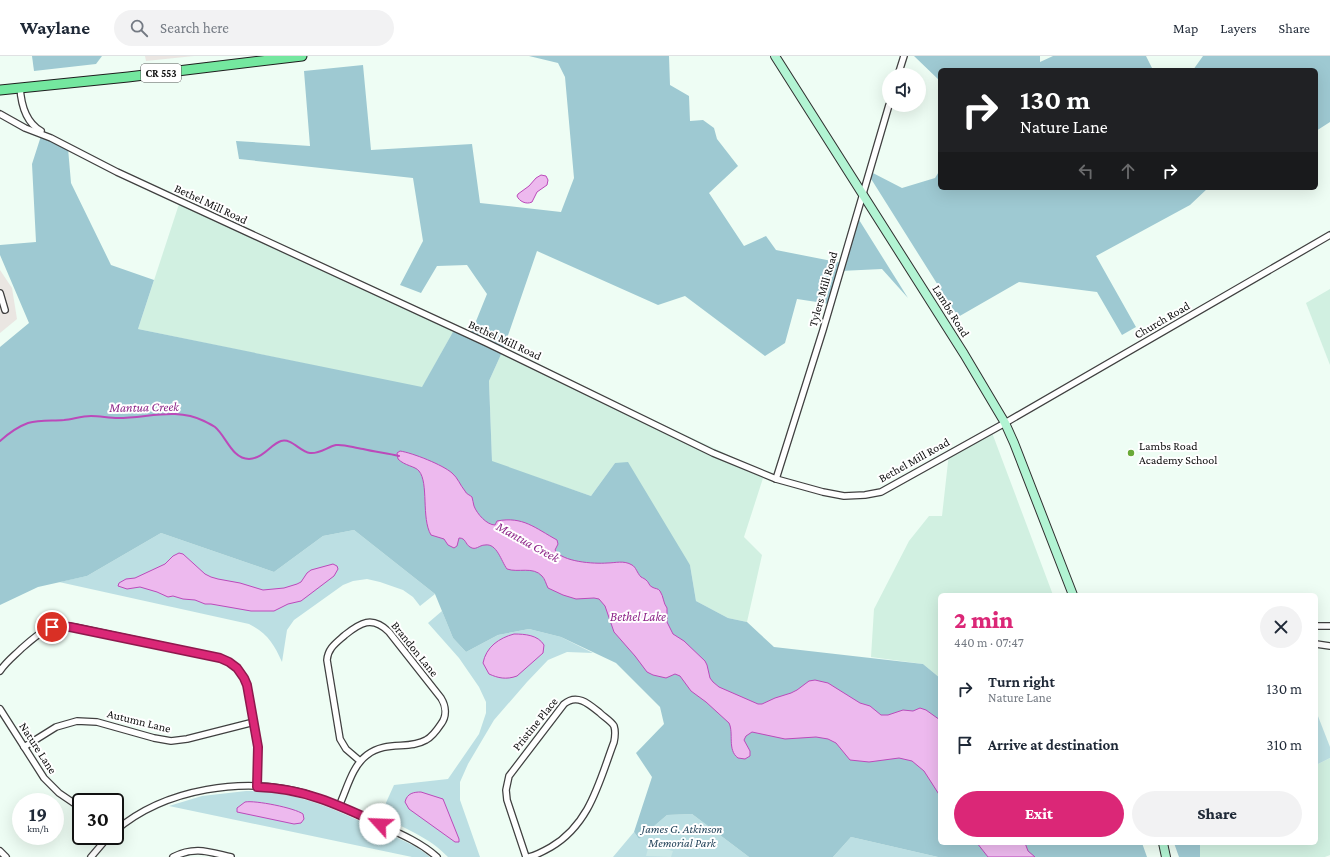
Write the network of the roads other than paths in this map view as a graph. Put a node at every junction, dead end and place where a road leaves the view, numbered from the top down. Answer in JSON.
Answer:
{"nodes":[{"id":1,"x":302,"y":56,"type":"edge"},
{"id":2,"x":775,"y":56,"type":"edge"},
{"id":3,"x":904,"y":56,"type":"edge"},
{"id":4,"x":900,"y":68,"type":"edge"},
{"id":5,"x":20,"y":87,"type":"junction"},
{"id":6,"x":0,"y":90,"type":"edge"},
{"id":7,"x":887,"y":112,"type":"edge"},
{"id":8,"x":0,"y":114,"type":"edge"},
{"id":9,"x":51,"y":138,"type":"junction"},
{"id":10,"x":864,"y":194,"type":"junction"},
{"id":11,"x":1330,"y":236,"type":"edge"},
{"id":12,"x":0,"y":293,"type":"edge"},
{"id":13,"x":5,"y":310,"type":"dead end"},
{"id":14,"x":1005,"y":423,"type":"junction"},
{"id":15,"x":776,"y":479,"type":"junction"},
{"id":16,"x":1072,"y":593,"type":"edge"},
{"id":17,"x":1318,"y":626,"type":"edge"},
{"id":18,"x":1330,"y":626,"type":"edge"},
{"id":19,"x":1318,"y":644,"type":"edge"},
{"id":20,"x":1330,"y":646,"type":"edge"},
{"id":21,"x":0,"y":671,"type":"edge"},
{"id":22,"x":0,"y":709,"type":"edge"},
{"id":23,"x":254,"y":722,"type":"junction"},
{"id":24,"x":24,"y":747,"type":"junction"},
{"id":25,"x":360,"y":761,"type":"junction"},
{"id":26,"x":257,"y":787,"type":"junction"},
{"id":27,"x":72,"y":802,"type":"edge"},
{"id":28,"x":339,"y":806,"type":"junction"},
{"id":29,"x":124,"y":824,"type":"edge"},
{"id":30,"x":101,"y":845,"type":"edge"},
{"id":31,"x":1163,"y":845,"type":"edge"},
{"id":32,"x":1,"y":853,"type":"edge"},
{"id":33,"x":6,"y":857,"type":"edge"},
{"id":34,"x":91,"y":857,"type":"edge"},
{"id":35,"x":173,"y":857,"type":"edge"},
{"id":36,"x":231,"y":857,"type":"edge"},
{"id":37,"x":437,"y":857,"type":"edge"},
{"id":38,"x":526,"y":857,"type":"edge"},
{"id":39,"x":529,"y":857,"type":"edge"},
{"id":40,"x":1166,"y":857,"type":"edge"}],
"edges":[{"from":1,"to":5,"type":"main road","number":"CR 553"},
{"from":2,"to":10,"type":"main road","name":"Lambs Road"},
{"from":3,"to":4,"type":"street"},
{"from":5,"to":6,"type":"main road","number":"CR 553"},
{"from":5,"to":9,"type":"street"},
{"from":7,"to":10,"type":"street","name":"Tylers Mill Road"},
{"from":8,"to":9,"type":"street","name":"Bethel Mill Road"},
{"from":9,"to":15,"type":"street","name":"Bethel Mill Road"},
{"from":10,"to":14,"type":"main road","name":"Lambs Road"},
{"from":10,"to":15,"type":"street","name":"Tylers Mill Road"},
{"from":11,"to":14,"type":"street","name":"Church Road"},
{"from":12,"to":13,"type":"street"},
{"from":14,"to":15,"type":"street","name":"Bethel Mill Road"},
{"from":14,"to":16,"type":"main road","name":"Lambs Road"},
{"from":17,"to":18,"type":"street"},
{"from":19,"to":20,"type":"street"},
{"from":21,"to":23,"type":"street"},
{"from":22,"to":24,"type":"street","name":"Nature Lane"},
{"from":23,"to":24,"type":"street","name":"Autumn Lane"},
{"from":23,"to":26,"type":"street"},
{"from":24,"to":27,"type":"street","name":"Nature Lane"},
{"from":25,"to":25,"type":"street","name":"Brandon Lane"},
{"from":25,"to":28,"type":"street","name":"Brandon Lane"},
{"from":26,"to":28,"type":"street"},
{"from":26,"to":29,"type":"street"},
{"from":28,"to":37,"type":"street"},
{"from":30,"to":34,"type":"street"},
{"from":31,"to":40,"type":"main road"},
{"from":32,"to":33,"type":"street"},
{"from":35,"to":36,"type":"street"},
{"from":38,"to":39,"type":"street","name":"Pristine Place"}]}
